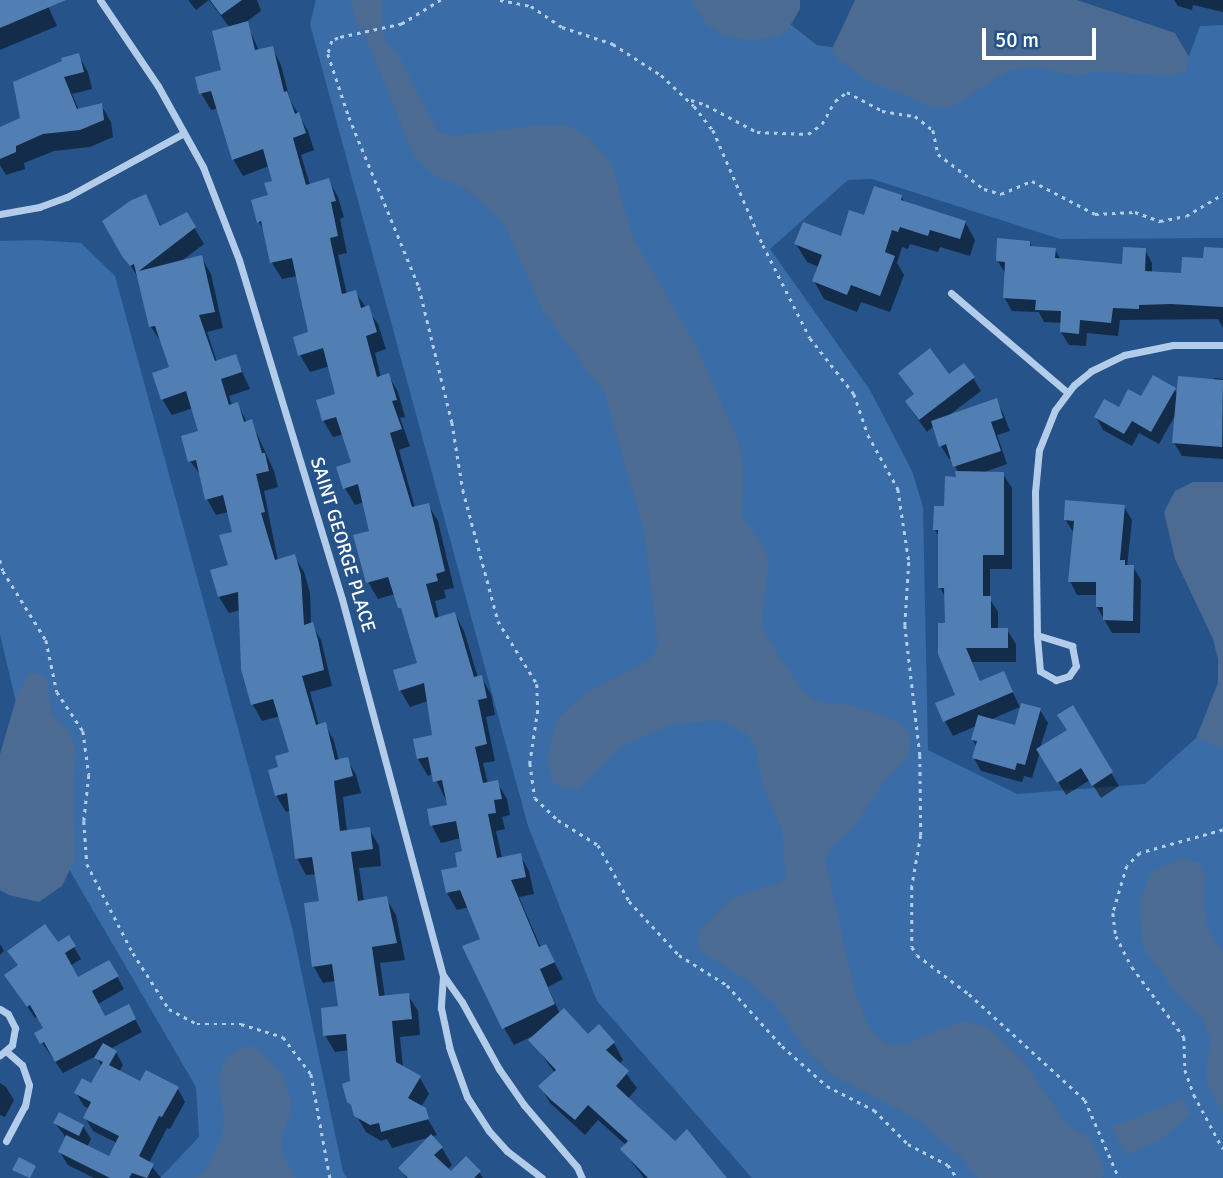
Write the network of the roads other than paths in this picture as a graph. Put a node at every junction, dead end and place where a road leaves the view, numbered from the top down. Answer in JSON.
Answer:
{"nodes":[{"id":1,"x":100,"y":0,"type":"edge"},
{"id":2,"x":184,"y":133,"type":"junction"},
{"id":3,"x":0,"y":214,"type":"edge"},
{"id":4,"x":951,"y":293,"type":"dead end"},
{"id":5,"x":1223,"y":345,"type":"edge"},
{"id":6,"x":1067,"y":392,"type":"junction"},
{"id":7,"x":1037,"y":635,"type":"junction"},
{"id":8,"x":443,"y":975,"type":"junction"},
{"id":9,"x":0,"y":1009,"type":"edge"},
{"id":10,"x":3,"y":1053,"type":"edge"},
{"id":11,"x":6,"y":1141,"type":"dead end"},
{"id":12,"x":542,"y":1178,"type":"edge"},
{"id":13,"x":582,"y":1178,"type":"edge"}],
"edges":[{"from":1,"to":2,"type":"street","name":"SAINT GEORGE PLACE"},
{"from":2,"to":3,"type":"street"},
{"from":2,"to":8,"type":"street","name":"SAINT GEORGE PLACE"},
{"from":4,"to":6,"type":"street"},
{"from":5,"to":6,"type":"street"},
{"from":6,"to":7,"type":"street"},
{"from":7,"to":7,"type":"street"},
{"from":8,"to":12,"type":"street","name":"SAINT GEORGE PLACE"},
{"from":8,"to":13,"type":"street","name":"SAINT GEORGE PLACE"},
{"from":9,"to":10,"type":"street"},
{"from":10,"to":11,"type":"street"}]}
